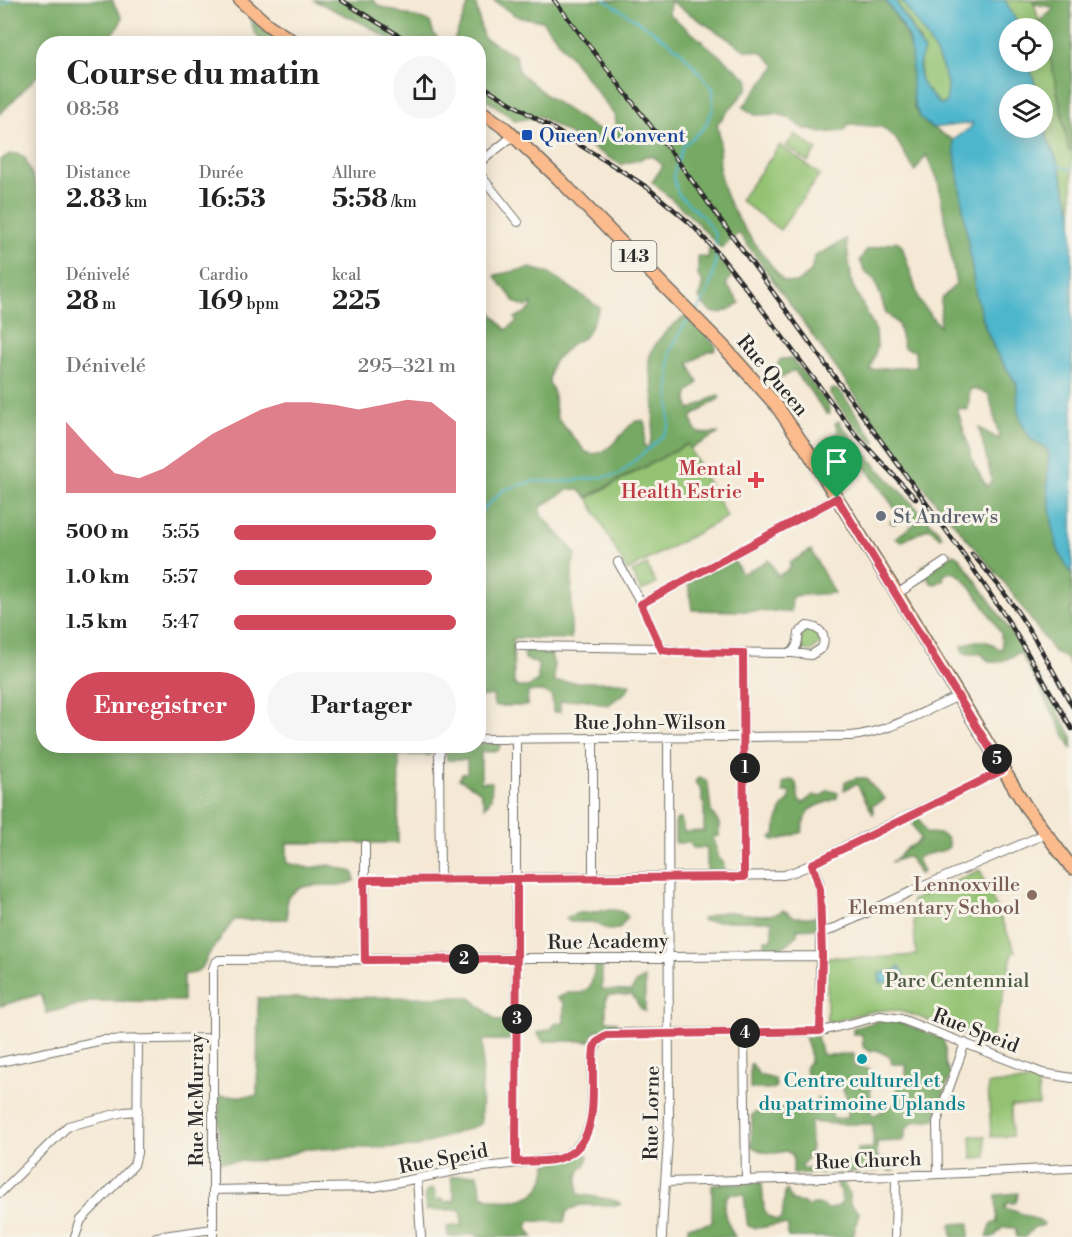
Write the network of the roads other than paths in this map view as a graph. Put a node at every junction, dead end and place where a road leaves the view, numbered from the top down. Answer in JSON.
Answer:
{"nodes":[{"id":1,"x":244,"y":3,"type":"edge"},
{"id":2,"x":285,"y":36,"type":"edge"},
{"id":3,"x":486,"y":115,"type":"edge"},
{"id":4,"x":513,"y":136,"type":"junction"},
{"id":5,"x":486,"y":158,"type":"edge"},
{"id":6,"x":486,"y":182,"type":"edge"},
{"id":7,"x":518,"y":222,"type":"dead end"},
{"id":8,"x":837,"y":498,"type":"junction"},
{"id":9,"x":618,"y":562,"type":"dead end"},
{"id":10,"x":945,"y":562,"type":"dead end"},
{"id":11,"x":897,"y":594,"type":"junction"},
{"id":12,"x":641,"y":604,"type":"junction"},
{"id":13,"x":520,"y":646,"type":"dead end"},
{"id":14,"x":661,"y":648,"type":"junction"},
{"id":15,"x":792,"y":652,"type":"junction"},
{"id":16,"x":743,"y":653,"type":"junction"},
{"id":17,"x":958,"y":696,"type":"junction"},
{"id":18,"x":668,"y":738,"type":"junction"},
{"id":19,"x":745,"y":738,"type":"junction"},
{"id":20,"x":486,"y":739,"type":"edge"},
{"id":21,"x":516,"y":739,"type":"junction"},
{"id":22,"x":593,"y":739,"type":"junction"},
{"id":23,"x":440,"y":753,"type":"edge"},
{"id":24,"x":1003,"y":770,"type":"junction"},
{"id":25,"x":1045,"y":834,"type":"junction"},
{"id":26,"x":365,"y":845,"type":"dead end"},
{"id":27,"x":812,"y":864,"type":"junction"},
{"id":28,"x":1072,"y":868,"type":"edge"},
{"id":29,"x":669,"y":877,"type":"junction"},
{"id":30,"x":744,"y":877,"type":"junction"},
{"id":31,"x":593,"y":878,"type":"junction"},
{"id":32,"x":440,"y":879,"type":"junction"},
{"id":33,"x":517,"y":879,"type":"junction"},
{"id":34,"x":364,"y":880,"type":"junction"},
{"id":35,"x":821,"y":932,"type":"junction"},
{"id":36,"x":822,"y":956,"type":"junction"},
{"id":37,"x":669,"y":957,"type":"junction"},
{"id":38,"x":517,"y":959,"type":"junction"},
{"id":39,"x":365,"y":960,"type":"junction"},
{"id":40,"x":215,"y":963,"type":"joint"},
{"id":41,"x":820,"y":1031,"type":"junction"},
{"id":42,"x":669,"y":1033,"type":"junction"},
{"id":43,"x":744,"y":1033,"type":"junction"},
{"id":44,"x":213,"y":1038,"type":"junction"},
{"id":45,"x":138,"y":1039,"type":"junction"},
{"id":46,"x":965,"y":1043,"type":"junction"},
{"id":47,"x":0,"y":1062,"type":"edge"},
{"id":48,"x":1072,"y":1078,"type":"edge"},
{"id":49,"x":138,"y":1111,"type":"junction"},
{"id":50,"x":516,"y":1162,"type":"junction"},
{"id":51,"x":1072,"y":1168,"type":"edge"},
{"id":52,"x":938,"y":1173,"type":"junction"},
{"id":53,"x":896,"y":1176,"type":"junction"},
{"id":54,"x":417,"y":1179,"type":"junction"},
{"id":55,"x":746,"y":1180,"type":"junction"},
{"id":56,"x":666,"y":1182,"type":"junction"},
{"id":57,"x":213,"y":1190,"type":"junction"},
{"id":58,"x":0,"y":1193,"type":"edge"},
{"id":59,"x":213,"y":1233,"type":"edge"},
{"id":60,"x":75,"y":1237,"type":"edge"},
{"id":61,"x":156,"y":1237,"type":"edge"},
{"id":62,"x":421,"y":1237,"type":"edge"},
{"id":63,"x":662,"y":1237,"type":"edge"},
{"id":64,"x":896,"y":1237,"type":"edge"}],
"edges":[{"from":1,"to":2,"type":"main road"},
{"from":3,"to":4,"type":"main road","name":"Rue Queen","number":"143"},
{"from":4,"to":5,"type":"street"},
{"from":4,"to":8,"type":"main road","name":"Rue Queen","number":"143"},
{"from":6,"to":7,"type":"street"},
{"from":8,"to":11,"type":"main road","name":"Rue Queen","number":"143"},
{"from":8,"to":12,"type":"street"},
{"from":9,"to":12,"type":"street"},
{"from":10,"to":11,"type":"street"},
{"from":11,"to":17,"type":"main road","name":"Rue Queen","number":"143"},
{"from":12,"to":14,"type":"street"},
{"from":13,"to":14,"type":"street"},
{"from":14,"to":16,"type":"street"},
{"from":15,"to":15,"type":"street"},
{"from":15,"to":16,"type":"street"},
{"from":16,"to":19,"type":"street"},
{"from":17,"to":19,"type":"street","name":"Rue John-Wilson"},
{"from":17,"to":24,"type":"main road","name":"Rue Queen","number":"143"},
{"from":18,"to":19,"type":"street","name":"Rue John-Wilson"},
{"from":18,"to":22,"type":"street","name":"Rue John-Wilson"},
{"from":18,"to":29,"type":"street","name":"Rue Lorne"},
{"from":19,"to":30,"type":"street"},
{"from":20,"to":21,"type":"street","name":"Rue John-Wilson"},
{"from":21,"to":22,"type":"street","name":"Rue John-Wilson"},
{"from":21,"to":33,"type":"street"},
{"from":22,"to":31,"type":"street"},
{"from":23,"to":32,"type":"street"},
{"from":24,"to":25,"type":"main road","name":"Rue Queen","number":"143"},
{"from":24,"to":27,"type":"street"},
{"from":25,"to":28,"type":"main road","name":"Rue Queen","number":"143"},
{"from":25,"to":35,"type":"street"},
{"from":26,"to":34,"type":"street"},
{"from":27,"to":30,"type":"street"},
{"from":27,"to":35,"type":"street"},
{"from":29,"to":30,"type":"street"},
{"from":29,"to":31,"type":"street"},
{"from":29,"to":37,"type":"street","name":"Rue Lorne"},
{"from":31,"to":33,"type":"street"},
{"from":32,"to":33,"type":"street"},
{"from":32,"to":34,"type":"street"},
{"from":33,"to":38,"type":"street"},
{"from":34,"to":39,"type":"street"},
{"from":35,"to":36,"type":"street"},
{"from":36,"to":37,"type":"street","name":"Rue Academy"},
{"from":36,"to":41,"type":"street"},
{"from":37,"to":38,"type":"street","name":"Rue Academy"},
{"from":37,"to":42,"type":"street","name":"Rue Lorne"},
{"from":38,"to":39,"type":"street","name":"Rue Academy"},
{"from":38,"to":50,"type":"street"},
{"from":39,"to":40,"type":"street","name":"Rue Academy"},
{"from":40,"to":44,"type":"street","name":"Rue McMurray"},
{"from":41,"to":43,"type":"street","name":"Rue Speid"},
{"from":41,"to":46,"type":"street","name":"Rue Speid"},
{"from":42,"to":43,"type":"street","name":"Rue Speid"},
{"from":42,"to":50,"type":"street","name":"Rue Speid"},
{"from":42,"to":56,"type":"street","name":"Rue Lorne"},
{"from":43,"to":55,"type":"street"},
{"from":44,"to":45,"type":"street"},
{"from":44,"to":57,"type":"street","name":"Rue McMurray"},
{"from":45,"to":47,"type":"street"},
{"from":45,"to":49,"type":"street"},
{"from":46,"to":48,"type":"street","name":"Rue Speid"},
{"from":46,"to":52,"type":"street"},
{"from":49,"to":58,"type":"street"},
{"from":49,"to":60,"type":"street"},
{"from":50,"to":54,"type":"street","name":"Rue Speid"},
{"from":51,"to":52,"type":"street","name":"Rue Church"},
{"from":52,"to":53,"type":"street","name":"Rue Church"},
{"from":53,"to":55,"type":"street","name":"Rue Church"},
{"from":53,"to":64,"type":"street"},
{"from":54,"to":57,"type":"street","name":"Rue Speid"},
{"from":54,"to":62,"type":"street"},
{"from":55,"to":56,"type":"street","name":"Rue Church"},
{"from":56,"to":63,"type":"street","name":"Rue Lorne"},
{"from":57,"to":59,"type":"street","name":"Rue McMurray"},
{"from":59,"to":61,"type":"street"}]}
